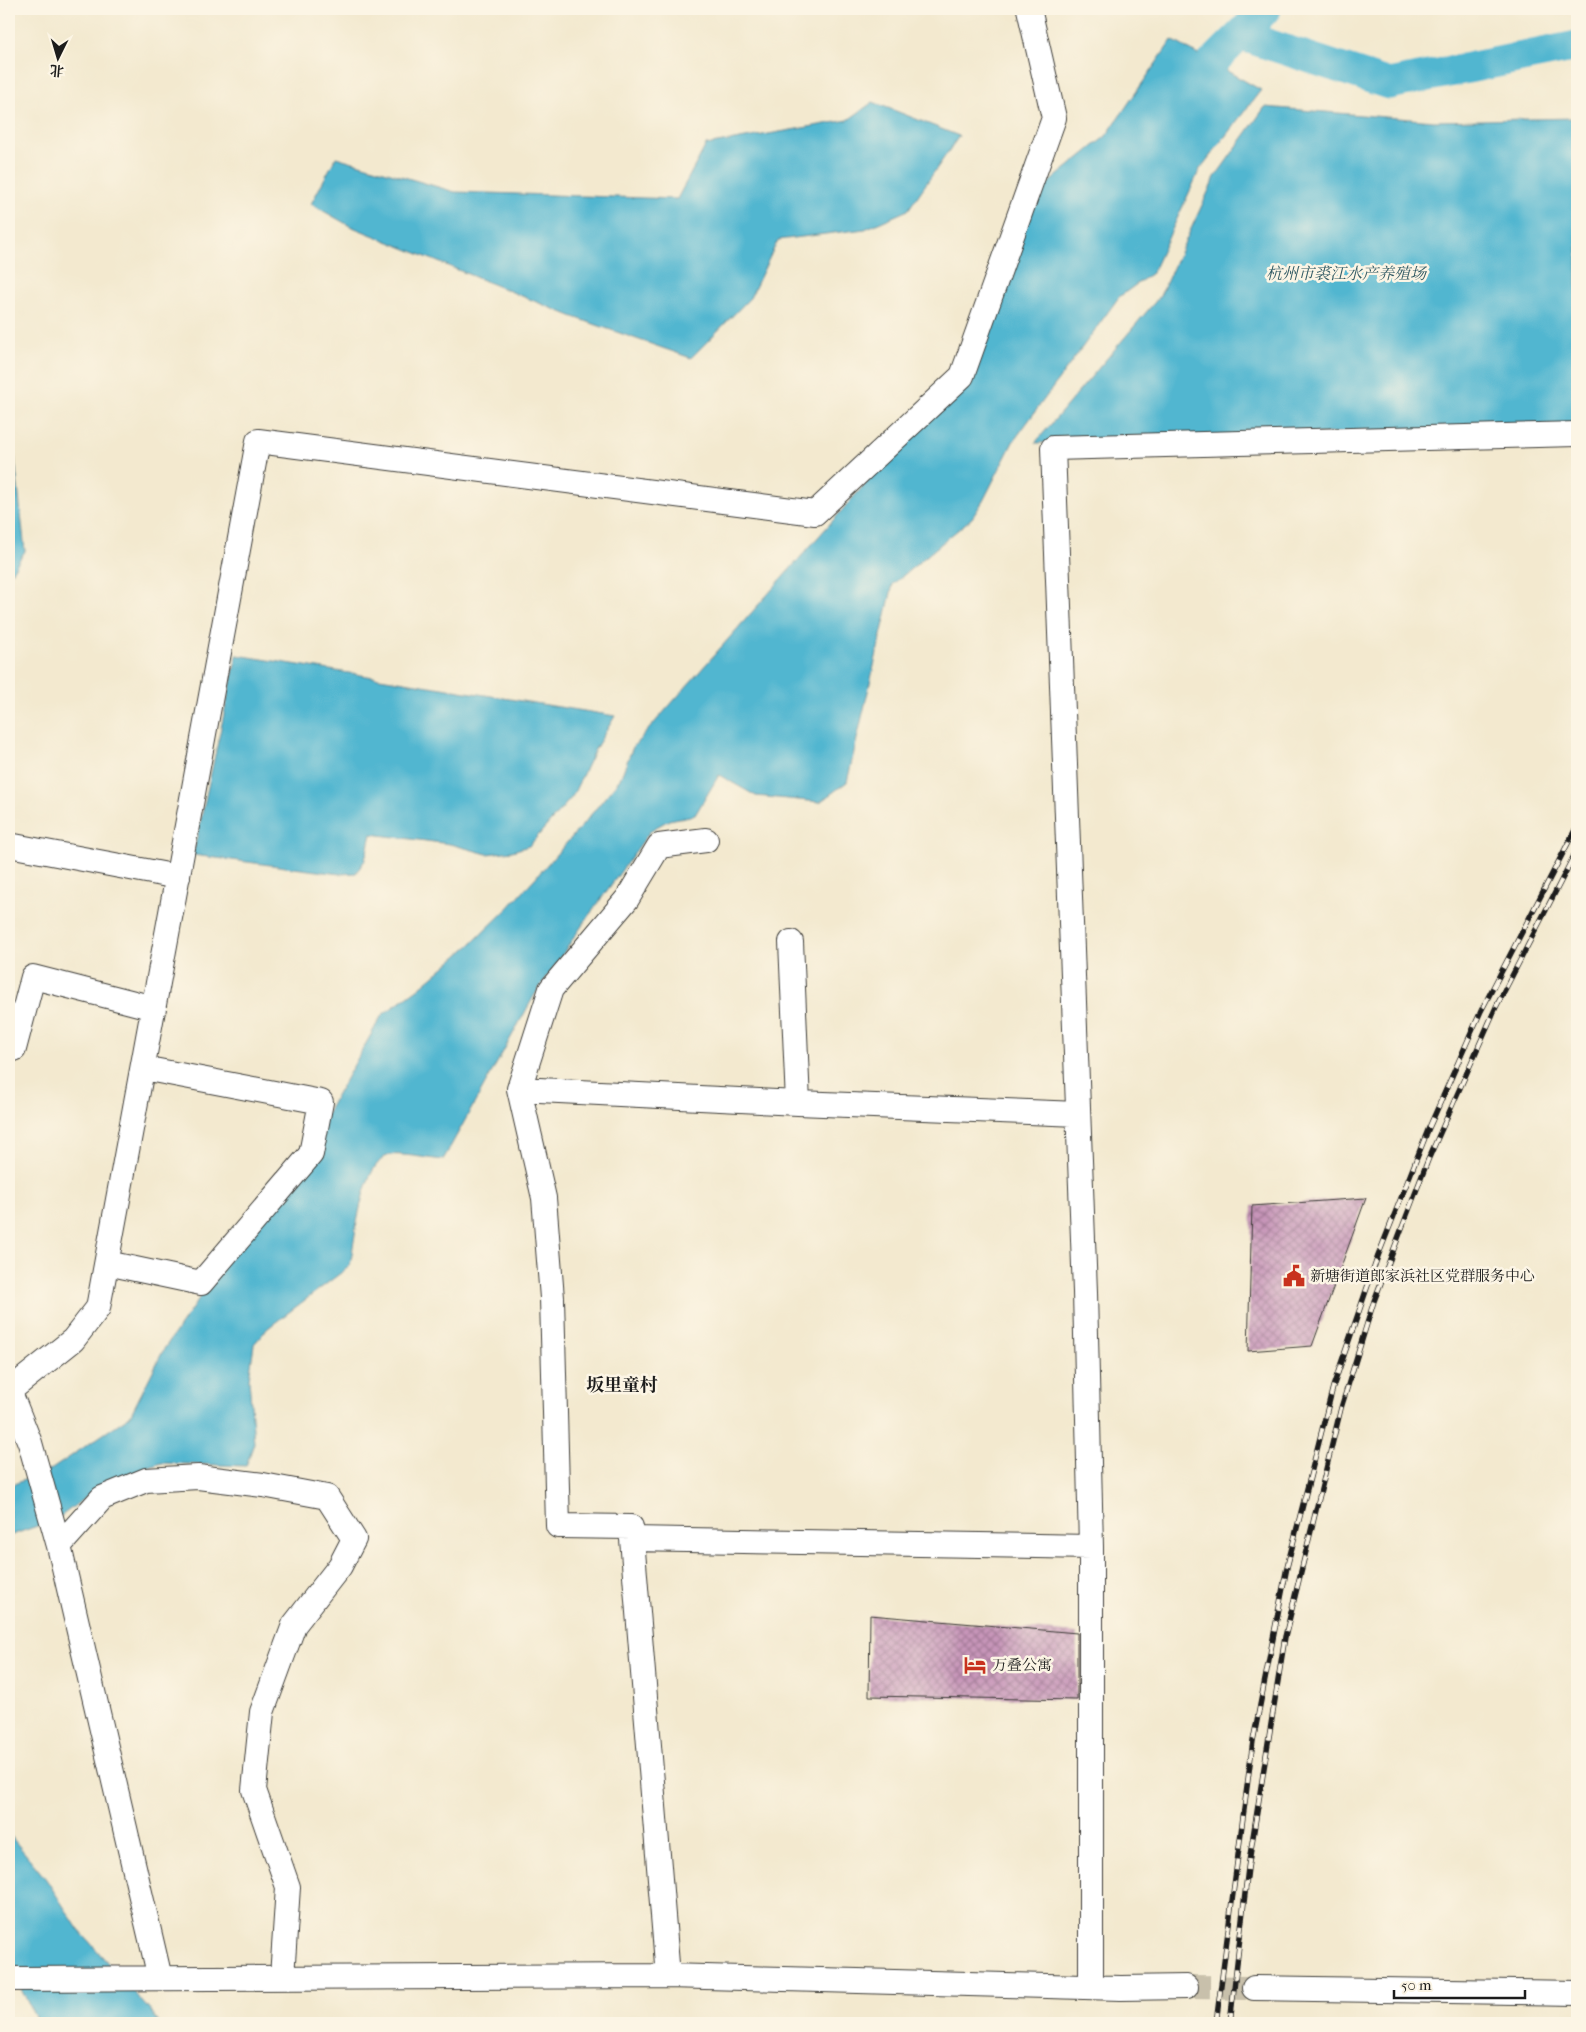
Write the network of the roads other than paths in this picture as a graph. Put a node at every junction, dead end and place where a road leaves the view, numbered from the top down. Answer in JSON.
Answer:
{"nodes":[{"id":1,"x":1029,"y":9,"type":"edge"},
{"id":2,"x":1577,"y":434,"type":"edge"},
{"id":3,"x":706,"y":840,"type":"dead end"},
{"id":4,"x":9,"y":845,"type":"edge"},
{"id":5,"x":178,"y":877,"type":"junction"},
{"id":6,"x":791,"y":942,"type":"dead end"},
{"id":7,"x":154,"y":1008,"type":"junction"},
{"id":8,"x":14,"y":1049,"type":"dead end"},
{"id":9,"x":143,"y":1068,"type":"junction"},
{"id":10,"x":519,"y":1089,"type":"junction"},
{"id":11,"x":798,"y":1104,"type":"junction"},
{"id":12,"x":1078,"y":1114,"type":"junction"},
{"id":13,"x":107,"y":1264,"type":"junction"},
{"id":14,"x":9,"y":1390,"type":"edge"},
{"id":15,"x":632,"y":1539,"type":"junction"},
{"id":16,"x":59,"y":1546,"type":"junction"},
{"id":17,"x":1092,"y":1547,"type":"junction"},
{"id":18,"x":668,"y":1976,"type":"junction"},
{"id":19,"x":282,"y":1977,"type":"junction"},
{"id":20,"x":160,"y":1978,"type":"junction"},
{"id":21,"x":9,"y":1979,"type":"edge"},
{"id":22,"x":1091,"y":1986,"type":"junction"},
{"id":23,"x":1186,"y":1986,"type":"tunnel mouth"},
{"id":24,"x":1254,"y":1988,"type":"tunnel mouth"},
{"id":25,"x":1577,"y":1993,"type":"edge"}],
"edges":[{"from":1,"to":5,"type":"street"},
{"from":2,"to":12,"type":"street"},
{"from":3,"to":10,"type":"street"},
{"from":4,"to":5,"type":"street"},
{"from":5,"to":7,"type":"street"},
{"from":6,"to":11,"type":"street"},
{"from":7,"to":8,"type":"street"},
{"from":7,"to":9,"type":"street"},
{"from":9,"to":13,"type":"street"},
{"from":9,"to":13,"type":"street"},
{"from":10,"to":11,"type":"street"},
{"from":10,"to":15,"type":"street"},
{"from":11,"to":12,"type":"street"},
{"from":12,"to":17,"type":"street"},
{"from":13,"to":14,"type":"street"},
{"from":14,"to":16,"type":"street"},
{"from":15,"to":17,"type":"street"},
{"from":15,"to":18,"type":"street"},
{"from":16,"to":19,"type":"street"},
{"from":16,"to":20,"type":"street"},
{"from":17,"to":22,"type":"street"},
{"from":18,"to":19,"type":"street"},
{"from":18,"to":22,"type":"street"},
{"from":19,"to":20,"type":"street"},
{"from":20,"to":21,"type":"street"},
{"from":22,"to":23,"type":"street"},
{"from":24,"to":25,"type":"street"}]}
